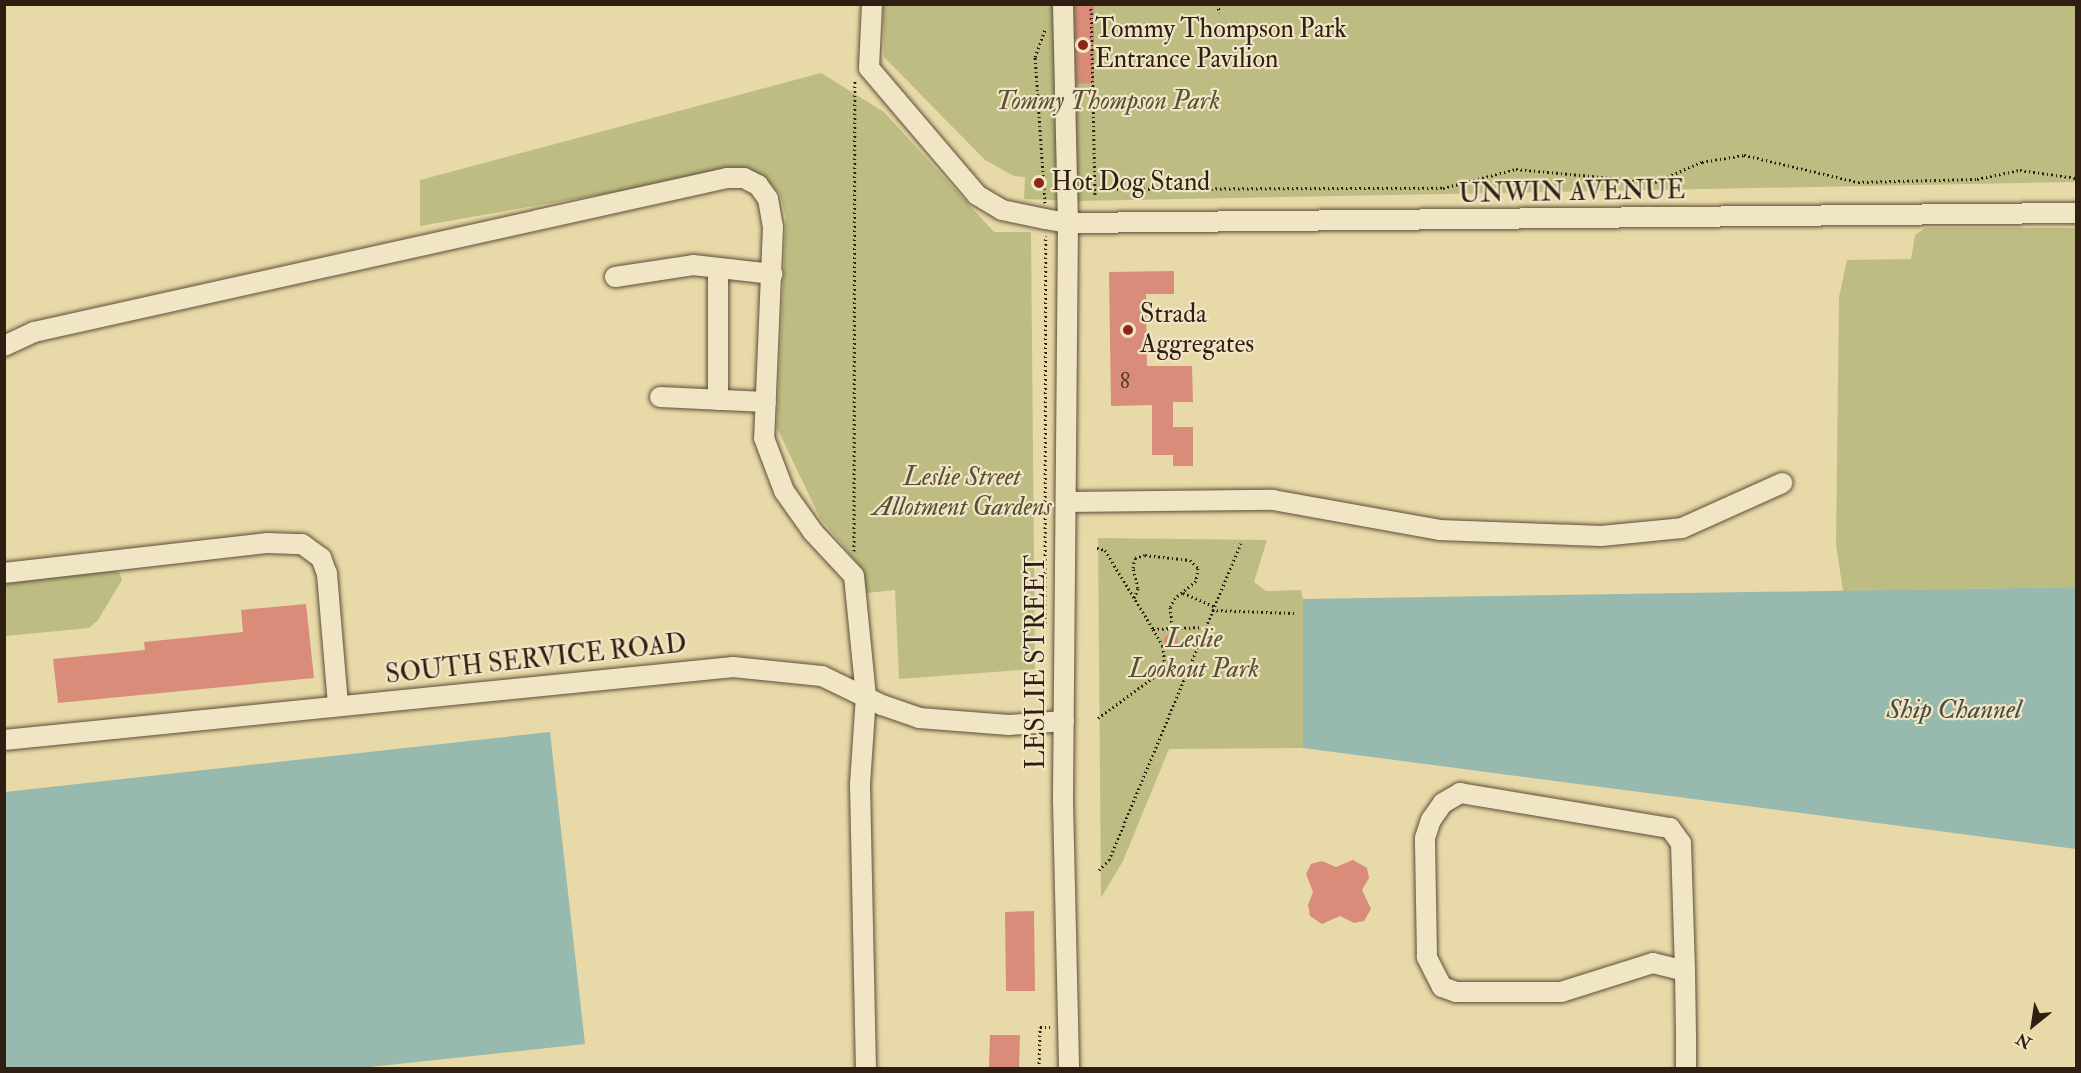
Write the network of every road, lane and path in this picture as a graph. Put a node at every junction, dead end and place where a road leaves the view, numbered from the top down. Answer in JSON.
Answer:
{"nodes":[{"id":1,"x":872,"y":4,"type":"edge"},
{"id":2,"x":1091,"y":4,"type":"edge"},
{"id":3,"x":1217,"y":4,"type":"edge"},
{"id":4,"x":1063,"y":5,"type":"edge"},
{"id":5,"x":1220,"y":13,"type":"dead end"},
{"id":6,"x":869,"y":68,"type":"junction"},
{"id":7,"x":2076,"y":178,"type":"edge"},
{"id":8,"x":1079,"y":189,"type":"dead end"},
{"id":9,"x":1094,"y":189,"type":"junction"},
{"id":10,"x":1045,"y":190,"type":"dead end"},
{"id":11,"x":1095,"y":196,"type":"dead end"},
{"id":12,"x":2076,"y":213,"type":"edge"},
{"id":13,"x":1068,"y":223,"type":"junction"},
{"id":14,"x":1046,"y":245,"type":"dead end"},
{"id":15,"x":718,"y":269,"type":"junction"},
{"id":16,"x":772,"y":273,"type":"junction"},
{"id":17,"x":615,"y":277,"type":"dead end"},
{"id":18,"x":4,"y":346,"type":"edge"},
{"id":19,"x":660,"y":397,"type":"dead end"},
{"id":20,"x":718,"y":400,"type":"junction"},
{"id":21,"x":766,"y":402,"type":"junction"},
{"id":22,"x":1782,"y":483,"type":"dead end"},
{"id":23,"x":1066,"y":502,"type":"junction"},
{"id":24,"x":1241,"y":543,"type":"dead end"},
{"id":25,"x":1097,"y":548,"type":"dead end"},
{"id":26,"x":4,"y":573,"type":"edge"},
{"id":27,"x":854,"y":576,"type":"junction"},
{"id":28,"x":1183,"y":593,"type":"junction"},
{"id":29,"x":1134,"y":598,"type":"junction"},
{"id":30,"x":1213,"y":608,"type":"junction"},
{"id":31,"x":1295,"y":613,"type":"dead end"},
{"id":32,"x":1045,"y":626,"type":"dead end"},
{"id":33,"x":1205,"y":627,"type":"junction"},
{"id":34,"x":1153,"y":629,"type":"junction"},
{"id":35,"x":1173,"y":634,"type":"dead end"},
{"id":36,"x":1165,"y":669,"type":"junction"},
{"id":37,"x":1185,"y":676,"type":"junction"},
{"id":38,"x":866,"y":696,"type":"junction"},
{"id":39,"x":338,"y":706,"type":"junction"},
{"id":40,"x":1098,"y":718,"type":"dead end"},
{"id":41,"x":1064,"y":721,"type":"junction"},
{"id":42,"x":4,"y":740,"type":"edge"},
{"id":43,"x":1099,"y":870,"type":"dead end"},
{"id":44,"x":1684,"y":971,"type":"junction"},
{"id":45,"x":1052,"y":1026,"type":"dead end"},
{"id":46,"x":866,"y":1068,"type":"edge"},
{"id":47,"x":1039,"y":1068,"type":"edge"},
{"id":48,"x":1069,"y":1068,"type":"edge"},
{"id":49,"x":1686,"y":1068,"type":"edge"}],
"edges":[{"from":1,"to":6,"type":"street"},
{"from":2,"to":9,"type":"path"},
{"from":3,"to":5,"type":"path"},
{"from":4,"to":10,"type":"path"},
{"from":4,"to":13,"type":"street","name":"LESLIE STREET"},
{"from":6,"to":13,"type":"street","name":"UNWIN AVENUE"},
{"from":6,"to":27,"type":"path"},
{"from":7,"to":9,"type":"path"},
{"from":8,"to":9,"type":"path"},
{"from":9,"to":11,"type":"path"},
{"from":12,"to":13,"type":"street","name":"UNWIN AVENUE"},
{"from":13,"to":23,"type":"street","name":"LESLIE STREET"},
{"from":14,"to":32,"type":"path"},
{"from":15,"to":16,"type":"street"},
{"from":15,"to":17,"type":"street"},
{"from":15,"to":20,"type":"street"},
{"from":16,"to":18,"type":"street"},
{"from":16,"to":21,"type":"street"},
{"from":19,"to":20,"type":"street"},
{"from":20,"to":21,"type":"street"},
{"from":21,"to":27,"type":"street"},
{"from":22,"to":23,"type":"street"},
{"from":23,"to":41,"type":"street","name":"LESLIE STREET"},
{"from":24,"to":30,"type":"path"},
{"from":25,"to":29,"type":"path"},
{"from":26,"to":39,"type":"street"},
{"from":27,"to":38,"type":"street"},
{"from":28,"to":29,"type":"path"},
{"from":28,"to":30,"type":"path"},
{"from":28,"to":35,"type":"path","bridge":true},
{"from":29,"to":34,"type":"path"},
{"from":30,"to":31,"type":"path"},
{"from":30,"to":33,"type":"path"},
{"from":33,"to":34,"type":"path"},
{"from":33,"to":37,"type":"path"},
{"from":34,"to":36,"type":"path"},
{"from":36,"to":37,"type":"path"},
{"from":36,"to":40,"type":"path"},
{"from":37,"to":43,"type":"path"},
{"from":38,"to":39,"type":"street","name":"SOUTH SERVICE ROAD"},
{"from":38,"to":41,"type":"street","name":"SOUTH SERVICE ROAD"},
{"from":38,"to":46,"type":"street"},
{"from":39,"to":42,"type":"street","name":"SOUTH SERVICE ROAD"},
{"from":41,"to":48,"type":"street","name":"LESLIE STREET"},
{"from":44,"to":44,"type":"street"},
{"from":44,"to":49,"type":"street"},
{"from":45,"to":47,"type":"path"}]}
